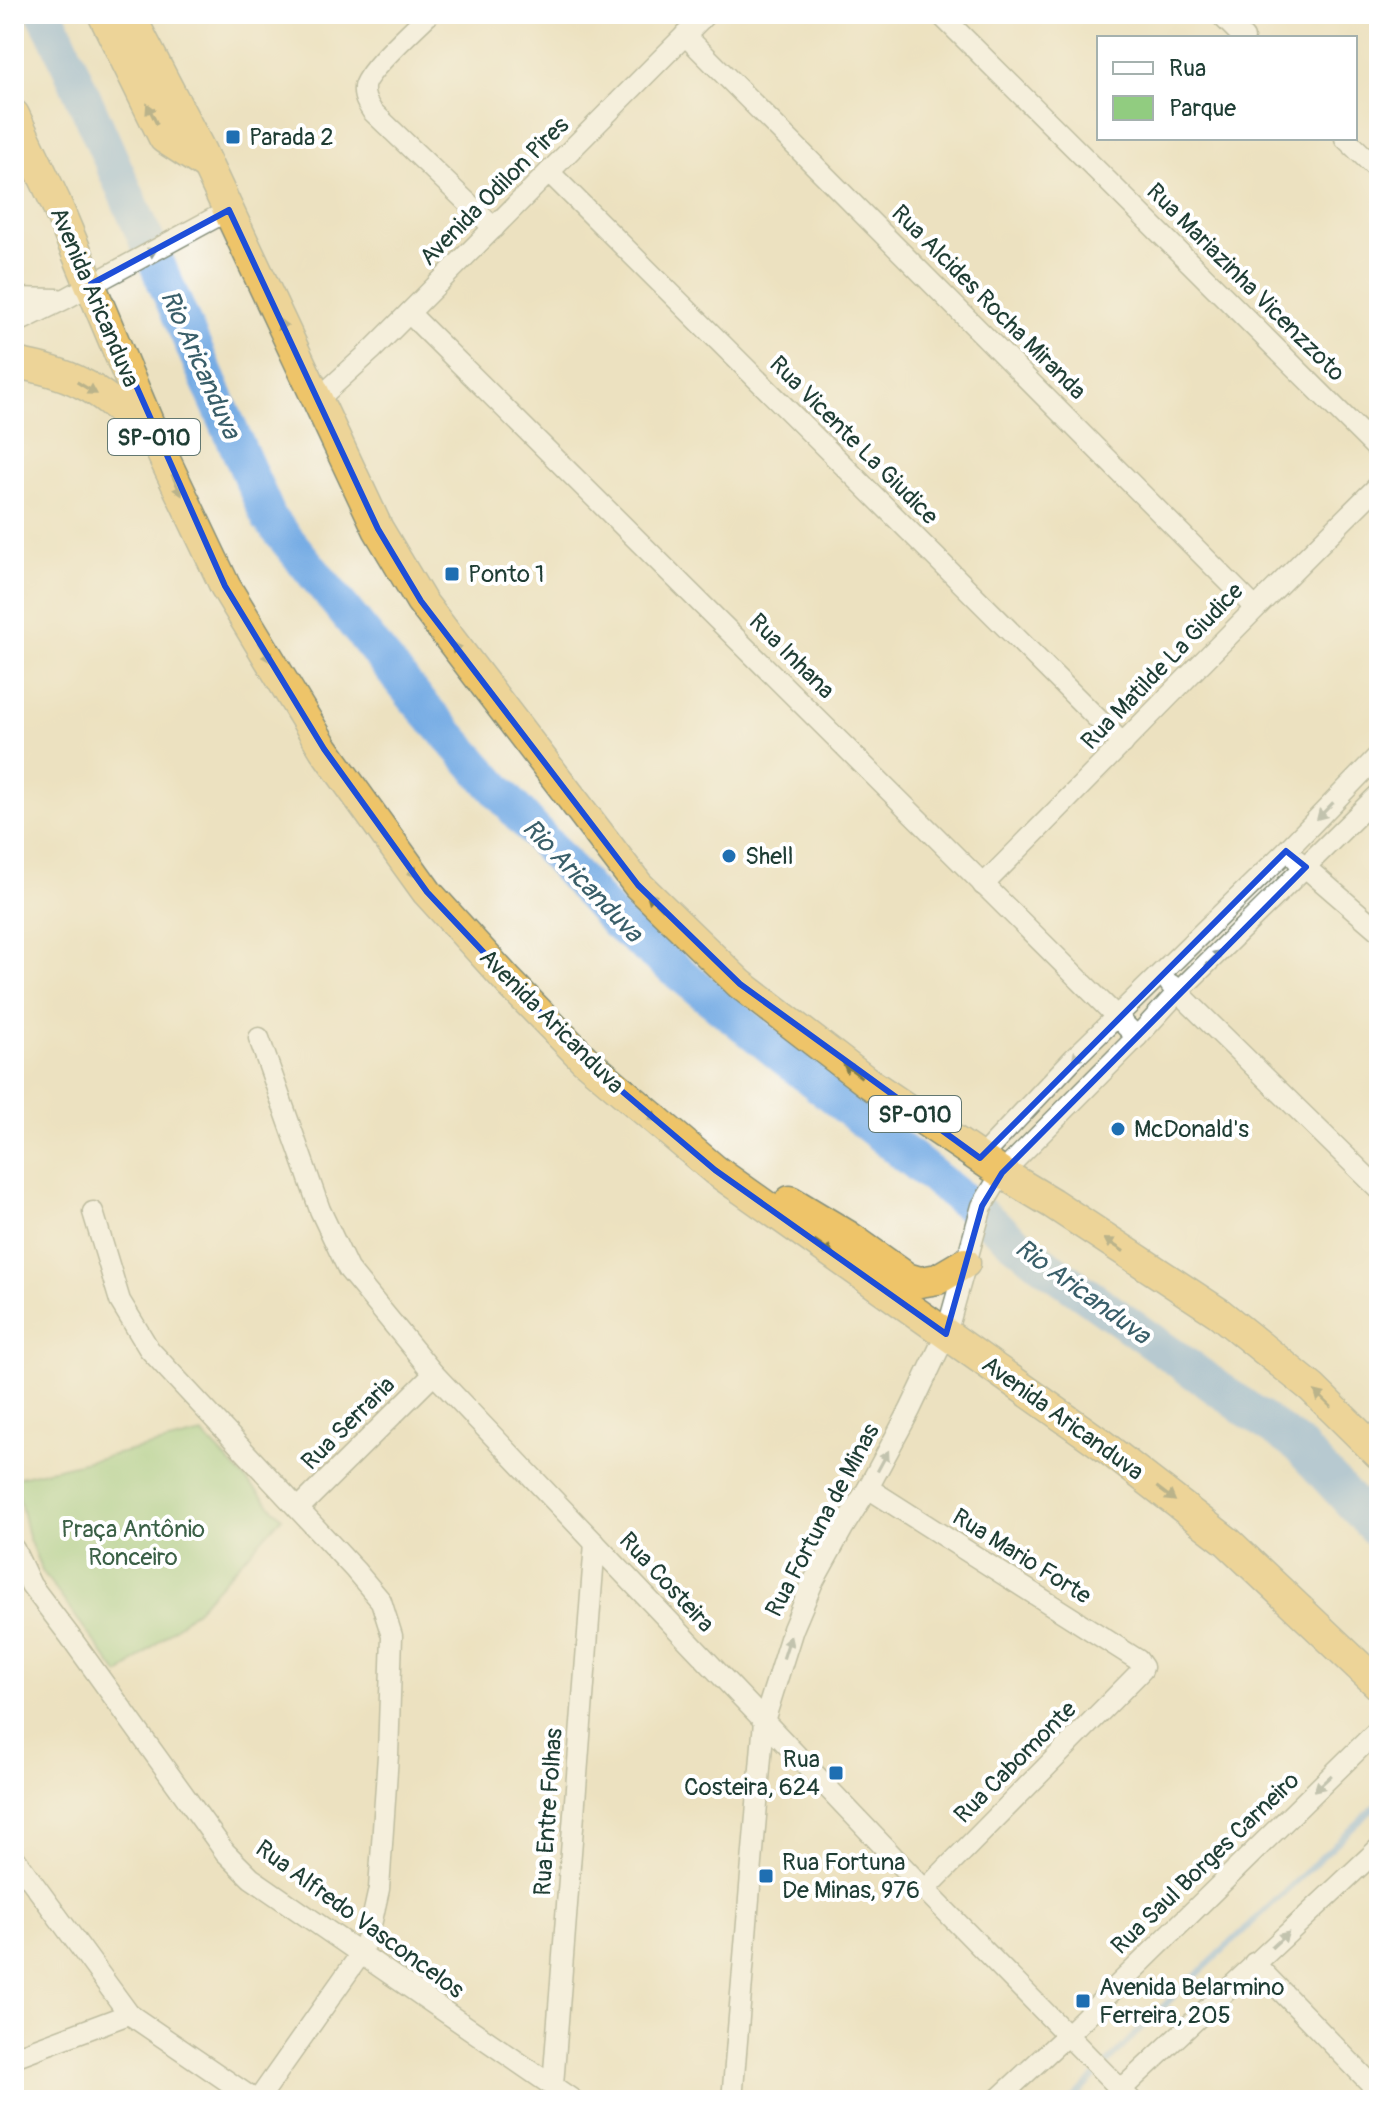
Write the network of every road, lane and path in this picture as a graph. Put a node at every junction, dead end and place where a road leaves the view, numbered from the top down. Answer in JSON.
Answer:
{"nodes":[{"id":1,"x":103,"y":14,"type":"edge"},
{"id":2,"x":129,"y":14,"type":"edge"},
{"id":3,"x":429,"y":14,"type":"edge"},
{"id":4,"x":706,"y":14,"type":"edge"},
{"id":5,"x":940,"y":14,"type":"edge"},
{"id":6,"x":1220,"y":14,"type":"edge"},
{"id":7,"x":685,"y":35,"type":"junction"},
{"id":8,"x":1242,"y":36,"type":"edge"},
{"id":9,"x":14,"y":115,"type":"edge"},
{"id":10,"x":1347,"y":140,"type":"edge"},
{"id":11,"x":207,"y":166,"type":"junction"},
{"id":12,"x":1379,"y":171,"type":"edge"},
{"id":13,"x":549,"y":172,"type":"junction"},
{"id":14,"x":229,"y":210,"type":"junction"},
{"id":15,"x":494,"y":228,"type":"junction"},
{"id":16,"x":88,"y":286,"type":"junction"},
{"id":17,"x":14,"y":298,"type":"edge"},
{"id":18,"x":409,"y":313,"type":"junction"},
{"id":19,"x":14,"y":324,"type":"edge"},
{"id":20,"x":14,"y":363,"type":"edge"},
{"id":21,"x":316,"y":401,"type":"junction"},
{"id":22,"x":156,"y":441,"type":"junction"},
{"id":23,"x":1379,"y":451,"type":"edge"},
{"id":24,"x":1379,"y":485,"type":"edge"},
{"id":25,"x":1255,"y":608,"type":"junction"},
{"id":26,"x":1123,"y":744,"type":"junction"},
{"id":27,"x":1379,"y":755,"type":"edge"},
{"id":28,"x":1379,"y":794,"type":"edge"},
{"id":29,"x":1286,"y":851,"type":"junction"},
{"id":30,"x":1306,"y":867,"type":"junction"},
{"id":31,"x":983,"y":885,"type":"junction"},
{"id":32,"x":1379,"y":931,"type":"edge"},
{"id":33,"x":1160,"y":975,"type":"junction"},
{"id":34,"x":1178,"y":992,"type":"junction"},
{"id":35,"x":1117,"y":1016,"type":"junction"},
{"id":36,"x":1137,"y":1037,"type":"junction"},
{"id":37,"x":259,"y":1038,"type":"dead end"},
{"id":38,"x":991,"y":1166,"type":"junction"},
{"id":39,"x":738,"y":1186,"type":"junction"},
{"id":40,"x":1379,"y":1189,"type":"edge"},
{"id":41,"x":93,"y":1212,"type":"dead end"},
{"id":42,"x":965,"y":1263,"type":"junction"},
{"id":43,"x":946,"y":1334,"type":"junction"},
{"id":44,"x":434,"y":1374,"type":"junction"},
{"id":45,"x":1379,"y":1454,"type":"edge"},
{"id":46,"x":868,"y":1488,"type":"junction"},
{"id":47,"x":299,"y":1508,"type":"junction"},
{"id":48,"x":595,"y":1543,"type":"junction"},
{"id":49,"x":14,"y":1549,"type":"edge"},
{"id":50,"x":1142,"y":1670,"type":"joint"},
{"id":51,"x":1379,"y":1685,"type":"edge"},
{"id":52,"x":764,"y":1721,"type":"junction"},
{"id":53,"x":1379,"y":1729,"type":"edge"},
{"id":54,"x":1379,"y":1848,"type":"edge"},
{"id":55,"x":14,"y":1857,"type":"edge"},
{"id":56,"x":925,"y":1890,"type":"junction"},
{"id":57,"x":360,"y":1955,"type":"junction"},
{"id":58,"x":1254,"y":1963,"type":"junction"},
{"id":59,"x":129,"y":2014,"type":"junction"},
{"id":60,"x":1073,"y":2041,"type":"junction"},
{"id":61,"x":14,"y":2057,"type":"edge"},
{"id":62,"x":553,"y":2085,"type":"junction"},
{"id":63,"x":1379,"y":2092,"type":"edge"},
{"id":64,"x":1121,"y":2096,"type":"edge"},
{"id":65,"x":256,"y":2100,"type":"edge"},
{"id":66,"x":573,"y":2100,"type":"edge"},
{"id":67,"x":732,"y":2100,"type":"edge"},
{"id":68,"x":997,"y":2100,"type":"edge"}],
"edges":[{"from":11,"to":1,"type":"highway","one_way":true},
{"from":2,"to":11,"type":"highway","number":"SP-010"},
{"from":3,"to":15,"type":"street"},
{"from":4,"to":7,"type":"street","name":"Avenida Odilon Pires"},
{"from":5,"to":23,"type":"street","name":"Rua Mariazinha Vicenzzoto"},
{"from":6,"to":8,"type":"street"},
{"from":7,"to":13,"type":"street","name":"Avenida Odilon Pires"},
{"from":7,"to":25,"type":"street","name":"Rua Alcides Rocha Miranda"},
{"from":9,"to":16,"type":"highway","name":"Avenida Aricanduva","number":"SP-010"},
{"from":10,"to":12,"type":"street"},
{"from":11,"to":14,"type":"highway","number":"SP-010"},
{"from":13,"to":15,"type":"street","name":"Avenida Odilon Pires"},
{"from":13,"to":26,"type":"street","name":"Rua Vicente La Giudice"},
{"from":16,"to":14,"type":"street","one_way":true},
{"from":21,"to":14,"type":"highway","number":"SP-010","one_way":true},
{"from":15,"to":18,"type":"street","name":"Avenida Odilon Pires"},
{"from":16,"to":17,"type":"street"},
{"from":16,"to":19,"type":"street"},
{"from":16,"to":22,"type":"highway","name":"Avenida Aricanduva","number":"SP-010"},
{"from":18,"to":21,"type":"street","name":"Avenida Odilon Pires"},
{"from":18,"to":31,"type":"street","name":"Rua Inhana"},
{"from":20,"to":22,"type":"highway","one_way":true},
{"from":38,"to":21,"type":"highway","number":"SP-010","one_way":true},
{"from":22,"to":39,"type":"highway","name":"Avenida Aricanduva","number":"SP-010","one_way":true},
{"from":24,"to":25,"type":"street","name":"Rua Matilde La Giudice"},
{"from":25,"to":26,"type":"street","name":"Rua Matilde La Giudice"},
{"from":26,"to":31,"type":"street","name":"Rua Matilde La Giudice"},
{"from":27,"to":29,"type":"street","one_way":true},
{"from":28,"to":30,"type":"street"},
{"from":29,"to":30,"type":"street"},
{"from":29,"to":33,"type":"street"},
{"from":30,"to":32,"type":"street"},
{"from":34,"to":30,"type":"street","one_way":true},
{"from":31,"to":35,"type":"street","name":"Rua Inhana"},
{"from":33,"to":34,"type":"street"},
{"from":33,"to":35,"type":"street"},
{"from":34,"to":36,"type":"street"},
{"from":34,"to":40,"type":"street"},
{"from":35,"to":36,"type":"street","name":"Rua Inhana"},
{"from":35,"to":38,"type":"street","one_way":true},
{"from":36,"to":38,"type":"street"},
{"from":37,"to":44,"type":"street","name":"Rua Costeira"},
{"from":38,"to":42,"type":"street","name":"Rua Fortuna de Minas"},
{"from":45,"to":38,"type":"highway","number":"SP-010","one_way":true},
{"from":39,"to":42,"type":"highway"},
{"from":39,"to":43,"type":"highway","name":"Avenida Aricanduva","number":"SP-010","one_way":true},
{"from":41,"to":47,"type":"street"},
{"from":42,"to":43,"type":"street","name":"Rua Fortuna de Minas"},
{"from":46,"to":43,"type":"street","name":"Rua Fortuna de Minas","one_way":true},
{"from":43,"to":51,"type":"highway","name":"Avenida Aricanduva","number":"SP-010","one_way":true},
{"from":44,"to":47,"type":"street","name":"Rua Serraria"},
{"from":44,"to":48,"type":"street","name":"Rua Costeira"},
{"from":46,"to":50,"type":"street","name":"Rua Mario Forte"},
{"from":52,"to":46,"type":"street","name":"Rua Fortuna de Minas","one_way":true},
{"from":47,"to":57,"type":"street"},
{"from":48,"to":52,"type":"street","name":"Rua Costeira"},
{"from":48,"to":62,"type":"street","name":"Rua Entre Folhas"},
{"from":49,"to":57,"type":"street","name":"Rua Alfredo Vasconcelos"},
{"from":50,"to":56,"type":"street","name":"Rua Cabomonte"},
{"from":52,"to":56,"type":"street","name":"Rua Costeira"},
{"from":52,"to":67,"type":"street","name":"Rua Fortuna de Minas"},
{"from":53,"to":60,"type":"street","name":"Rua Saul Borges Carneiro","one_way":true},
{"from":58,"to":54,"type":"street","one_way":true},
{"from":55,"to":59,"type":"street"},
{"from":56,"to":60,"type":"street","name":"Rua Costeira"},
{"from":57,"to":62,"type":"street","name":"Rua Alfredo Vasconcelos"},
{"from":57,"to":65,"type":"street"},
{"from":58,"to":63,"type":"street"},
{"from":58,"to":64,"type":"street"},
{"from":59,"to":61,"type":"street"},
{"from":59,"to":65,"type":"street"},
{"from":60,"to":64,"type":"street","name":"Rua Costeira"},
{"from":60,"to":68,"type":"street","name":"Rua Saul Borges Carneiro"},
{"from":62,"to":66,"type":"street","name":"Rua Alfredo Vasconcelos"}]}
